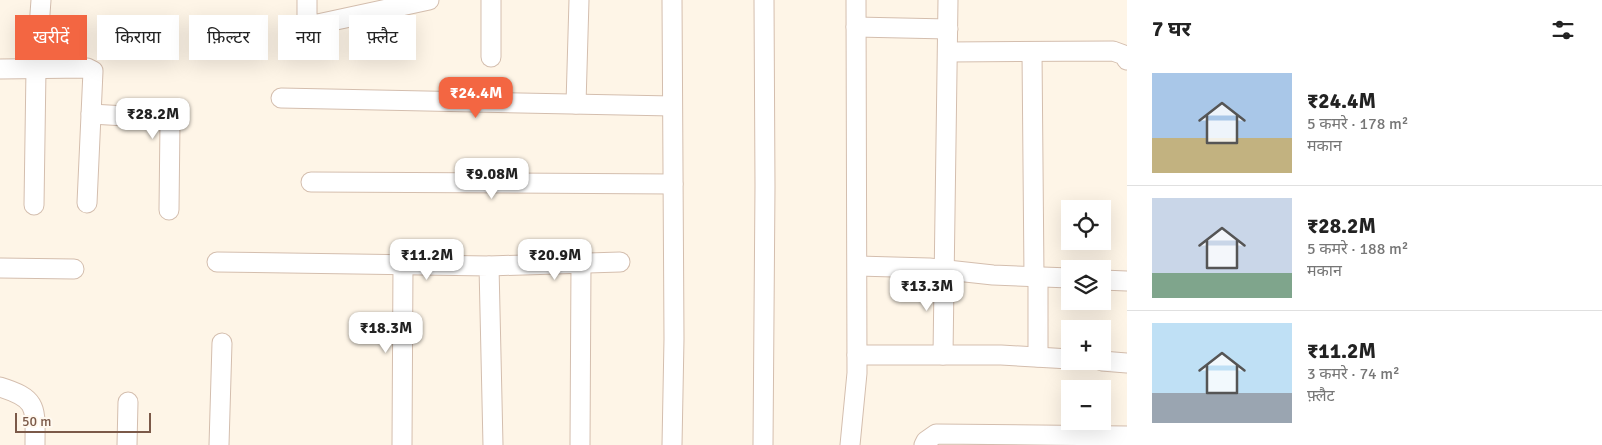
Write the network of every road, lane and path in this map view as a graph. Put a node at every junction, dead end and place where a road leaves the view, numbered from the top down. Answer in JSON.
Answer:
{"nodes":[{"id":1,"x":41,"y":0,"type":"edge"},
{"id":2,"x":307,"y":0,"type":"edge"},
{"id":3,"x":429,"y":0,"type":"edge"},
{"id":4,"x":492,"y":0,"type":"edge"},
{"id":5,"x":579,"y":0,"type":"edge"},
{"id":6,"x":672,"y":0,"type":"edge"},
{"id":7,"x":764,"y":0,"type":"edge"},
{"id":8,"x":856,"y":0,"type":"edge"},
{"id":9,"x":948,"y":0,"type":"edge"},
{"id":10,"x":397,"y":3,"type":"edge"},
{"id":11,"x":856,"y":26,"type":"junction"},
{"id":12,"x":948,"y":29,"type":"junction"},
{"id":13,"x":948,"y":52,"type":"junction"},
{"id":14,"x":1032,"y":52,"type":"junction"},
{"id":15,"x":491,"y":57,"type":"dead end"},
{"id":16,"x":1127,"y":60,"type":"edge"},
{"id":17,"x":0,"y":69,"type":"edge"},
{"id":18,"x":36,"y":69,"type":"junction"},
{"id":19,"x":281,"y":98,"type":"dead end"},
{"id":20,"x":576,"y":104,"type":"junction"},
{"id":21,"x":672,"y":106,"type":"junction"},
{"id":22,"x":91,"y":114,"type":"junction"},
{"id":23,"x":311,"y":182,"type":"dead end"},
{"id":24,"x":673,"y":184,"type":"junction"},
{"id":25,"x":88,"y":202,"type":"dead end"},
{"id":26,"x":34,"y":205,"type":"dead end"},
{"id":27,"x":169,"y":210,"type":"dead end"},
{"id":28,"x":217,"y":262,"type":"dead end"},
{"id":29,"x":620,"y":262,"type":"dead end"},
{"id":30,"x":581,"y":263,"type":"junction"},
{"id":31,"x":403,"y":264,"type":"junction"},
{"id":32,"x":489,"y":266,"type":"junction"},
{"id":33,"x":858,"y":266,"type":"junction"},
{"id":34,"x":0,"y":268,"type":"edge"},
{"id":35,"x":74,"y":269,"type":"dead end"},
{"id":36,"x":944,"y":269,"type":"junction"},
{"id":37,"x":1036,"y":277,"type":"junction"},
{"id":38,"x":1061,"y":278,"type":"edge"},
{"id":39,"x":1111,"y":280,"type":"edge"},
{"id":40,"x":1127,"y":281,"type":"edge"},
{"id":41,"x":222,"y":343,"type":"dead end"},
{"id":42,"x":856,"y":355,"type":"junction"},
{"id":43,"x":943,"y":355,"type":"junction"},
{"id":44,"x":1038,"y":356,"type":"junction"},
{"id":45,"x":1061,"y":358,"type":"edge"},
{"id":46,"x":1111,"y":362,"type":"edge"},
{"id":47,"x":1127,"y":363,"type":"edge"},
{"id":48,"x":0,"y":386,"type":"edge"},
{"id":49,"x":128,"y":402,"type":"dead end"},
{"id":50,"x":1127,"y":436,"type":"edge"},
{"id":51,"x":35,"y":445,"type":"edge"},
{"id":52,"x":127,"y":445,"type":"edge"},
{"id":53,"x":219,"y":445,"type":"edge"},
{"id":54,"x":402,"y":445,"type":"edge"},
{"id":55,"x":493,"y":445,"type":"edge"},
{"id":56,"x":580,"y":445,"type":"edge"},
{"id":57,"x":672,"y":445,"type":"edge"},
{"id":58,"x":763,"y":445,"type":"edge"},
{"id":59,"x":850,"y":445,"type":"edge"},
{"id":60,"x":924,"y":445,"type":"edge"}],
"edges":[{"from":1,"to":18,"type":"street"},
{"from":2,"to":10,"type":"street"},
{"from":3,"to":10,"type":"street"},
{"from":4,"to":15,"type":"street"},
{"from":5,"to":20,"type":"street"},
{"from":6,"to":21,"type":"street"},
{"from":7,"to":58,"type":"street"},
{"from":8,"to":11,"type":"street"},
{"from":9,"to":12,"type":"street"},
{"from":11,"to":12,"type":"street"},
{"from":11,"to":33,"type":"street"},
{"from":12,"to":13,"type":"street"},
{"from":13,"to":14,"type":"street"},
{"from":13,"to":36,"type":"street"},
{"from":14,"to":16,"type":"street"},
{"from":14,"to":37,"type":"street"},
{"from":17,"to":18,"type":"street"},
{"from":18,"to":22,"type":"street"},
{"from":18,"to":26,"type":"street"},
{"from":19,"to":20,"type":"street"},
{"from":20,"to":21,"type":"street"},
{"from":21,"to":24,"type":"street"},
{"from":22,"to":25,"type":"street"},
{"from":22,"to":27,"type":"street"},
{"from":23,"to":24,"type":"street"},
{"from":24,"to":57,"type":"street"},
{"from":28,"to":31,"type":"street"},
{"from":29,"to":30,"type":"street"},
{"from":30,"to":32,"type":"street"},
{"from":30,"to":56,"type":"street"},
{"from":31,"to":32,"type":"street"},
{"from":31,"to":54,"type":"street"},
{"from":32,"to":55,"type":"street"},
{"from":33,"to":36,"type":"street"},
{"from":33,"to":42,"type":"street"},
{"from":34,"to":35,"type":"street"},
{"from":36,"to":37,"type":"street"},
{"from":36,"to":43,"type":"street"},
{"from":37,"to":38,"type":"street"},
{"from":37,"to":44,"type":"street"},
{"from":39,"to":40,"type":"street"},
{"from":41,"to":53,"type":"street"},
{"from":42,"to":43,"type":"street"},
{"from":42,"to":59,"type":"street"},
{"from":43,"to":44,"type":"street"},
{"from":44,"to":45,"type":"street"},
{"from":46,"to":47,"type":"street"},
{"from":48,"to":51,"type":"street"},
{"from":49,"to":52,"type":"street"},
{"from":50,"to":60,"type":"street"}]}
